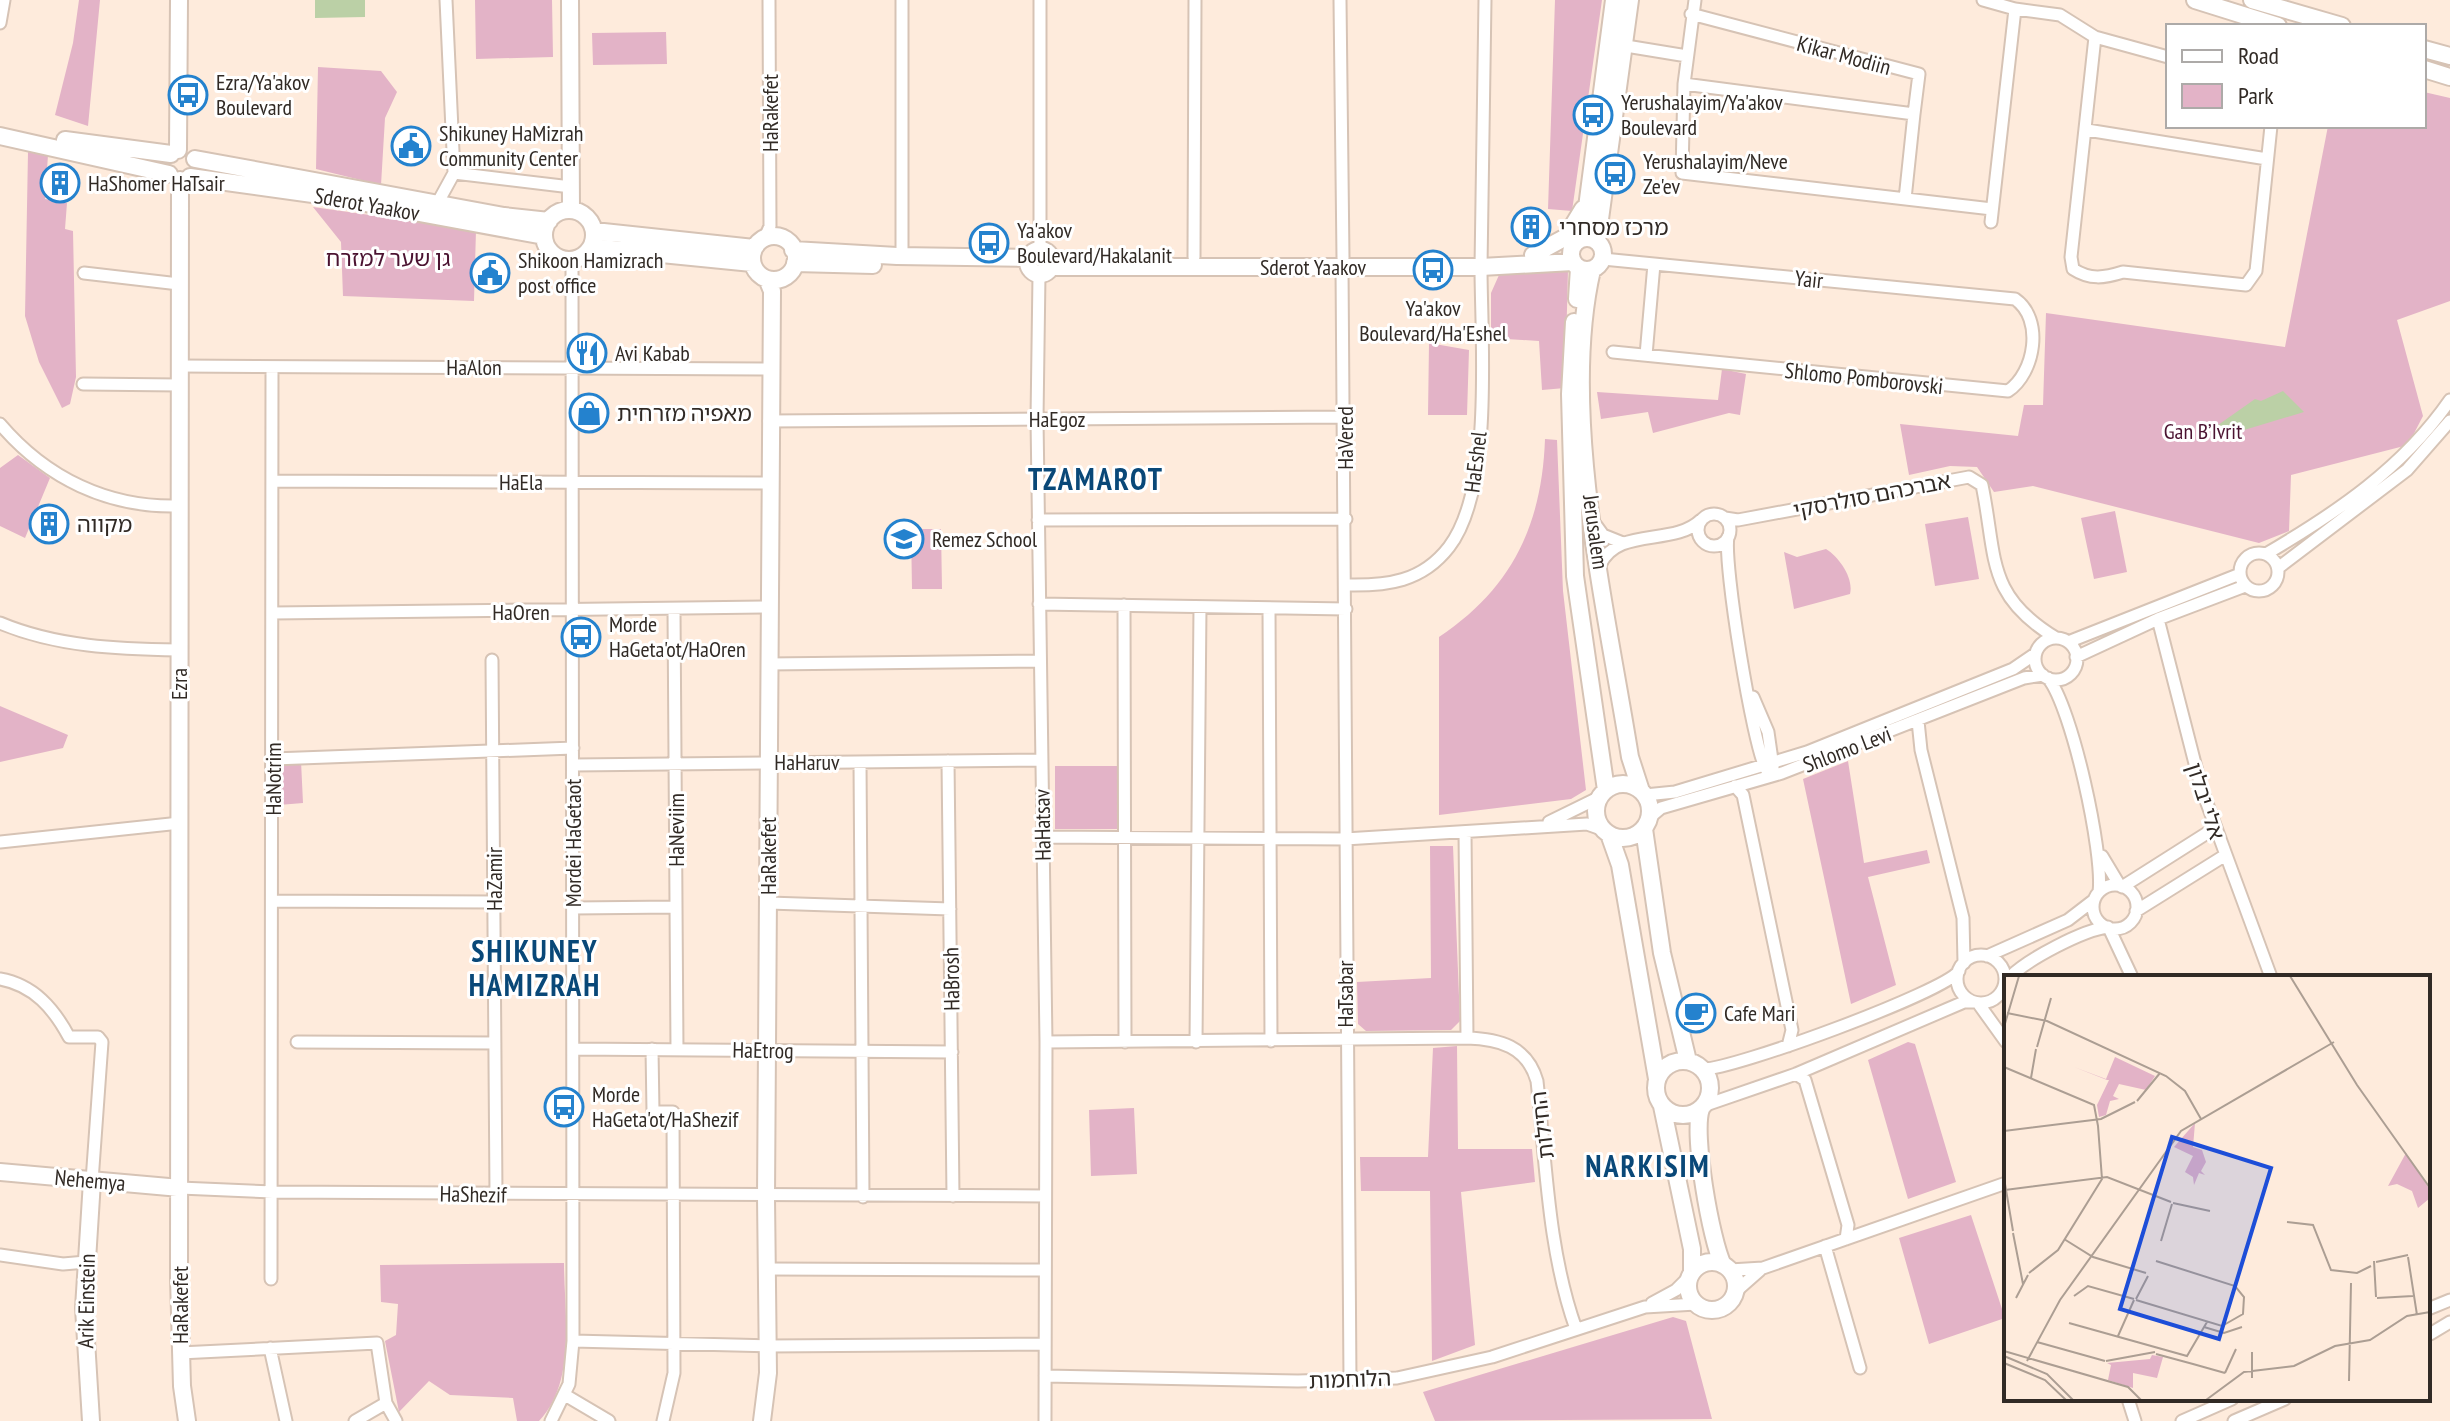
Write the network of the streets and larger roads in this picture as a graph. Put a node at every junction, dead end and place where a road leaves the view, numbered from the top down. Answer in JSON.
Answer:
{"nodes":[{"id":1,"x":4,"y":0,"type":"edge"},
{"id":2,"x":179,"y":0,"type":"edge"},
{"id":3,"x":446,"y":0,"type":"edge"},
{"id":4,"x":570,"y":0,"type":"edge"},
{"id":5,"x":769,"y":0,"type":"edge"},
{"id":6,"x":902,"y":0,"type":"edge"},
{"id":7,"x":1040,"y":0,"type":"edge"},
{"id":8,"x":1195,"y":0,"type":"edge"},
{"id":9,"x":1340,"y":0,"type":"edge"},
{"id":10,"x":1485,"y":0,"type":"edge"},
{"id":11,"x":1614,"y":0,"type":"edge"},
{"id":12,"x":1630,"y":0,"type":"edge"},
{"id":13,"x":1695,"y":0,"type":"edge"},
{"id":14,"x":1983,"y":0,"type":"edge"},
{"id":15,"x":2195,"y":0,"type":"edge"},
{"id":16,"x":2252,"y":0,"type":"edge"},
{"id":17,"x":2015,"y":9,"type":"junction"},
{"id":18,"x":1691,"y":14,"type":"junction"},
{"id":19,"x":2283,"y":16,"type":"edge"},
{"id":20,"x":0,"y":23,"type":"edge"},
{"id":21,"x":2330,"y":24,"type":"edge"},
{"id":22,"x":2095,"y":37,"type":"junction"},
{"id":23,"x":1616,"y":44,"type":"junction"},
{"id":24,"x":2426,"y":50,"type":"edge"},
{"id":25,"x":1687,"y":56,"type":"junction"},
{"id":26,"x":2166,"y":56,"type":"edge"},
{"id":27,"x":2450,"y":56,"type":"edge"},
{"id":28,"x":2426,"y":70,"type":"edge"},
{"id":29,"x":2450,"y":77,"type":"edge"},
{"id":30,"x":1684,"y":84,"type":"junction"},
{"id":31,"x":1914,"y":114,"type":"junction"},
{"id":32,"x":0,"y":128,"type":"edge"},
{"id":33,"x":2271,"y":128,"type":"edge"},
{"id":34,"x":2087,"y":130,"type":"junction"},
{"id":35,"x":0,"y":136,"type":"edge"},
{"id":36,"x":174,"y":152,"type":"junction"},
{"id":37,"x":195,"y":159,"type":"junction"},
{"id":38,"x":2267,"y":159,"type":"junction"},
{"id":39,"x":454,"y":173,"type":"junction"},
{"id":40,"x":179,"y":177,"type":"junction"},
{"id":41,"x":571,"y":187,"type":"junction"},
{"id":42,"x":1590,"y":189,"type":"junction"},
{"id":43,"x":1905,"y":199,"type":"junction"},
{"id":44,"x":437,"y":204,"type":"junction"},
{"id":45,"x":1992,"y":209,"type":"junction"},
{"id":46,"x":571,"y":210,"type":"junction"},
{"id":47,"x":1991,"y":222,"type":"dead end"},
{"id":48,"x":546,"y":228,"type":"junction"},
{"id":49,"x":592,"y":239,"type":"junction"},
{"id":50,"x":764,"y":242,"type":"junction"},
{"id":51,"x":1533,"y":255,"type":"junction"},
{"id":52,"x":794,"y":256,"type":"junction"},
{"id":53,"x":902,"y":256,"type":"junction"},
{"id":54,"x":1586,"y":256,"type":"junction"},
{"id":55,"x":1194,"y":257,"type":"junction"},
{"id":56,"x":572,"y":260,"type":"junction"},
{"id":57,"x":1040,"y":262,"type":"junction"},
{"id":58,"x":1343,"y":262,"type":"junction"},
{"id":59,"x":1482,"y":262,"type":"junction"},
{"id":60,"x":1654,"y":264,"type":"junction"},
{"id":61,"x":84,"y":273,"type":"dead end"},
{"id":62,"x":772,"y":283,"type":"junction"},
{"id":63,"x":179,"y":284,"type":"junction"},
{"id":64,"x":2015,"y":299,"type":"joint"},
{"id":65,"x":1613,"y":352,"type":"dead end"},
{"id":66,"x":1646,"y":355,"type":"junction"},
{"id":67,"x":179,"y":366,"type":"junction"},
{"id":68,"x":272,"y":367,"type":"junction"},
{"id":69,"x":573,"y":368,"type":"junction"},
{"id":70,"x":769,"y":369,"type":"junction"},
{"id":71,"x":83,"y":384,"type":"dead end"},
{"id":72,"x":179,"y":385,"type":"junction"},
{"id":73,"x":2450,"y":400,"type":"edge"},
{"id":74,"x":1345,"y":417,"type":"junction"},
{"id":75,"x":1037,"y":419,"type":"junction"},
{"id":76,"x":769,"y":421,"type":"junction"},
{"id":77,"x":2450,"y":421,"type":"edge"},
{"id":78,"x":0,"y":424,"type":"edge"},
{"id":79,"x":273,"y":481,"type":"junction"},
{"id":80,"x":574,"y":482,"type":"junction"},
{"id":81,"x":769,"y":483,"type":"junction"},
{"id":82,"x":179,"y":506,"type":"junction"},
{"id":83,"x":1725,"y":518,"type":"junction"},
{"id":84,"x":1346,"y":519,"type":"junction"},
{"id":85,"x":1038,"y":520,"type":"junction"},
{"id":86,"x":1701,"y":520,"type":"junction"},
{"id":87,"x":1594,"y":523,"type":"junction"},
{"id":88,"x":1658,"y":537,"type":"junction"},
{"id":89,"x":1728,"y":537,"type":"junction"},
{"id":90,"x":1623,"y":543,"type":"junction"},
{"id":91,"x":1708,"y":544,"type":"junction"},
{"id":92,"x":2266,"y":554,"type":"junction"},
{"id":93,"x":1600,"y":565,"type":"junction"},
{"id":94,"x":2278,"y":568,"type":"junction"},
{"id":95,"x":1729,"y":572,"type":"junction"},
{"id":96,"x":2242,"y":580,"type":"junction"},
{"id":97,"x":1346,"y":585,"type":"junction"},
{"id":98,"x":1039,"y":604,"type":"junction"},
{"id":99,"x":1124,"y":605,"type":"junction"},
{"id":100,"x":769,"y":607,"type":"junction"},
{"id":101,"x":1200,"y":607,"type":"junction"},
{"id":102,"x":1269,"y":608,"type":"junction"},
{"id":103,"x":1346,"y":609,"type":"junction"},
{"id":104,"x":674,"y":610,"type":"junction"},
{"id":105,"x":574,"y":612,"type":"junction"},
{"id":106,"x":273,"y":613,"type":"junction"},
{"id":107,"x":2158,"y":619,"type":"junction"},
{"id":108,"x":0,"y":623,"type":"edge"},
{"id":109,"x":2056,"y":638,"type":"junction"},
{"id":110,"x":2068,"y":642,"type":"junction"},
{"id":111,"x":179,"y":650,"type":"junction"},
{"id":112,"x":2035,"y":654,"type":"junction"},
{"id":113,"x":2076,"y":657,"type":"junction"},
{"id":114,"x":492,"y":660,"type":"dead end"},
{"id":115,"x":1039,"y":661,"type":"junction"},
{"id":116,"x":768,"y":664,"type":"junction"},
{"id":117,"x":2070,"y":673,"type":"junction"},
{"id":118,"x":2046,"y":677,"type":"junction"},
{"id":119,"x":2068,"y":721,"type":"junction"},
{"id":120,"x":1913,"y":723,"type":"junction"},
{"id":121,"x":573,"y":748,"type":"junction"},
{"id":122,"x":493,"y":751,"type":"junction"},
{"id":123,"x":273,"y":759,"type":"junction"},
{"id":124,"x":1041,"y":760,"type":"junction"},
{"id":125,"x":948,"y":761,"type":"junction"},
{"id":126,"x":768,"y":762,"type":"junction"},
{"id":127,"x":860,"y":762,"type":"junction"},
{"id":128,"x":675,"y":764,"type":"junction"},
{"id":129,"x":1769,"y":764,"type":"junction"},
{"id":130,"x":574,"y":765,"type":"junction"},
{"id":131,"x":1771,"y":777,"type":"junction"},
{"id":132,"x":1735,"y":786,"type":"junction"},
{"id":133,"x":1643,"y":793,"type":"junction"},
{"id":134,"x":1603,"y":794,"type":"junction"},
{"id":135,"x":180,"y":823,"type":"junction"},
{"id":136,"x":1646,"y":823,"type":"junction"},
{"id":137,"x":1541,"y":825,"type":"junction"},
{"id":138,"x":2215,"y":828,"type":"junction"},
{"id":139,"x":1465,"y":832,"type":"junction"},
{"id":140,"x":1607,"y":832,"type":"junction"},
{"id":141,"x":2095,"y":836,"type":"junction"},
{"id":142,"x":1042,"y":837,"type":"junction"},
{"id":143,"x":1124,"y":837,"type":"junction"},
{"id":144,"x":1200,"y":838,"type":"junction"},
{"id":145,"x":1273,"y":839,"type":"junction"},
{"id":146,"x":1345,"y":839,"type":"junction"},
{"id":147,"x":0,"y":842,"type":"edge"},
{"id":148,"x":2224,"y":856,"type":"junction"},
{"id":149,"x":2121,"y":886,"type":"junction"},
{"id":150,"x":2096,"y":896,"type":"junction"},
{"id":151,"x":273,"y":901,"type":"junction"},
{"id":152,"x":494,"y":902,"type":"junction"},
{"id":153,"x":769,"y":903,"type":"junction"},
{"id":154,"x":861,"y":906,"type":"junction"},
{"id":155,"x":676,"y":907,"type":"junction"},
{"id":156,"x":573,"y":908,"type":"junction"},
{"id":157,"x":950,"y":909,"type":"junction"},
{"id":158,"x":2136,"y":911,"type":"junction"},
{"id":159,"x":1963,"y":918,"type":"junction"},
{"id":160,"x":2128,"y":923,"type":"junction"},
{"id":161,"x":2108,"y":928,"type":"junction"},
{"id":162,"x":1985,"y":956,"type":"junction"},
{"id":163,"x":2128,"y":964,"type":"junction"},
{"id":164,"x":1961,"y":967,"type":"junction"},
{"id":165,"x":2015,"y":975,"type":"edge"},
{"id":166,"x":2131,"y":975,"type":"edge"},
{"id":167,"x":2270,"y":975,"type":"edge"},
{"id":168,"x":0,"y":979,"type":"edge"},
{"id":169,"x":2004,"y":979,"type":"edge"},
{"id":170,"x":2004,"y":985,"type":"edge"},
{"id":171,"x":2004,"y":987,"type":"edge"},
{"id":172,"x":1975,"y":1003,"type":"junction"},
{"id":173,"x":2004,"y":1033,"type":"edge"},
{"id":174,"x":1467,"y":1038,"type":"junction"},
{"id":175,"x":2004,"y":1039,"type":"edge"},
{"id":176,"x":1271,"y":1041,"type":"junction"},
{"id":177,"x":1346,"y":1041,"type":"junction"},
{"id":178,"x":297,"y":1042,"type":"dead end"},
{"id":179,"x":1046,"y":1042,"type":"junction"},
{"id":180,"x":1125,"y":1042,"type":"junction"},
{"id":181,"x":1196,"y":1042,"type":"junction"},
{"id":182,"x":495,"y":1043,"type":"junction"},
{"id":183,"x":1788,"y":1046,"type":"junction"},
{"id":184,"x":573,"y":1049,"type":"junction"},
{"id":185,"x":652,"y":1049,"type":"junction"},
{"id":186,"x":677,"y":1050,"type":"junction"},
{"id":187,"x":767,"y":1050,"type":"junction"},
{"id":188,"x":862,"y":1051,"type":"junction"},
{"id":189,"x":952,"y":1052,"type":"junction"},
{"id":190,"x":1688,"y":1061,"type":"junction"},
{"id":191,"x":1703,"y":1069,"type":"junction"},
{"id":192,"x":1796,"y":1074,"type":"junction"},
{"id":193,"x":1657,"y":1079,"type":"junction"},
{"id":194,"x":1662,"y":1106,"type":"junction"},
{"id":195,"x":1702,"y":1108,"type":"junction"},
{"id":196,"x":0,"y":1172,"type":"edge"},
{"id":197,"x":92,"y":1181,"type":"junction"},
{"id":198,"x":2004,"y":1184,"type":"edge"},
{"id":199,"x":180,"y":1188,"type":"junction"},
{"id":200,"x":273,"y":1192,"type":"junction"},
{"id":201,"x":496,"y":1194,"type":"junction"},
{"id":202,"x":573,"y":1195,"type":"junction"},
{"id":203,"x":673,"y":1196,"type":"junction"},
{"id":204,"x":953,"y":1196,"type":"junction"},
{"id":205,"x":1045,"y":1196,"type":"junction"},
{"id":206,"x":766,"y":1197,"type":"junction"},
{"id":207,"x":863,"y":1197,"type":"junction"},
{"id":208,"x":1846,"y":1239,"type":"junction"},
{"id":209,"x":1825,"y":1246,"type":"junction"},
{"id":210,"x":0,"y":1255,"type":"edge"},
{"id":211,"x":1726,"y":1267,"type":"junction"},
{"id":212,"x":85,"y":1268,"type":"junction"},
{"id":213,"x":1763,"y":1268,"type":"junction"},
{"id":214,"x":767,"y":1269,"type":"junction"},
{"id":215,"x":1045,"y":1270,"type":"junction"},
{"id":216,"x":1691,"y":1274,"type":"junction"},
{"id":217,"x":271,"y":1279,"type":"dead end"},
{"id":218,"x":1735,"y":1292,"type":"junction"},
{"id":219,"x":2450,"y":1300,"type":"edge"},
{"id":220,"x":1696,"y":1304,"type":"junction"},
{"id":221,"x":1645,"y":1307,"type":"junction"},
{"id":222,"x":2430,"y":1308,"type":"edge"},
{"id":223,"x":2450,"y":1322,"type":"edge"},
{"id":224,"x":1576,"y":1329,"type":"junction"},
{"id":225,"x":2430,"y":1336,"type":"edge"},
{"id":226,"x":573,"y":1341,"type":"junction"},
{"id":227,"x":674,"y":1343,"type":"junction"},
{"id":228,"x":1045,"y":1344,"type":"junction"},
{"id":229,"x":769,"y":1346,"type":"junction"},
{"id":230,"x":270,"y":1348,"type":"junction"},
{"id":231,"x":180,"y":1353,"type":"junction"},
{"id":232,"x":1860,"y":1368,"type":"dead end"},
{"id":233,"x":1045,"y":1376,"type":"junction"},
{"id":234,"x":1350,"y":1380,"type":"junction"},
{"id":235,"x":565,"y":1395,"type":"junction"},
{"id":236,"x":2129,"y":1401,"type":"edge"},
{"id":237,"x":2227,"y":1401,"type":"edge"},
{"id":238,"x":2278,"y":1401,"type":"edge"},
{"id":239,"x":386,"y":1403,"type":"junction"},
{"id":240,"x":91,"y":1421,"type":"edge"},
{"id":241,"x":187,"y":1421,"type":"edge"},
{"id":242,"x":286,"y":1421,"type":"edge"},
{"id":243,"x":355,"y":1421,"type":"edge"},
{"id":244,"x":396,"y":1421,"type":"edge"},
{"id":245,"x":551,"y":1421,"type":"edge"},
{"id":246,"x":609,"y":1421,"type":"edge"},
{"id":247,"x":663,"y":1421,"type":"edge"},
{"id":248,"x":762,"y":1421,"type":"edge"},
{"id":249,"x":1045,"y":1421,"type":"edge"},
{"id":250,"x":2135,"y":1421,"type":"edge"},
{"id":251,"x":2182,"y":1421,"type":"edge"},
{"id":252,"x":2234,"y":1421,"type":"edge"}],
"edges":[{"from":1,"to":20,"type":"street"},
{"from":2,"to":36,"type":"street"},
{"from":3,"to":39,"type":"street"},
{"from":4,"to":41,"type":"street"},
{"from":5,"to":50,"type":"street","name":"HaRakefet"},
{"from":6,"to":53,"type":"street"},
{"from":7,"to":57,"type":"street","name":"HaHatsav"},
{"from":8,"to":55,"type":"street"},
{"from":9,"to":58,"type":"street","name":"HaVered"},
{"from":10,"to":59,"type":"street","name":"HaEshel"},
{"from":11,"to":23,"type":"street","name":"Jerusalem"},
{"from":12,"to":23,"type":"street","name":"Jerusalem"},
{"from":13,"to":18,"type":"street"},
{"from":14,"to":17,"type":"street"},
{"from":15,"to":19,"type":"street"},
{"from":16,"to":19,"type":"street"},
{"from":17,"to":22,"type":"street"},
{"from":17,"to":45,"type":"street"},
{"from":18,"to":25,"type":"street"},
{"from":18,"to":31,"type":"street","name":"Kikar Modiin"},
{"from":19,"to":21,"type":"street"},
{"from":22,"to":26,"type":"street"},
{"from":22,"to":34,"type":"street"},
{"from":23,"to":25,"type":"street"},
{"from":23,"to":42,"type":"street","name":"Jerusalem"},
{"from":23,"to":54,"type":"street","name":"Jerusalem"},
{"from":24,"to":27,"type":"street"},
{"from":25,"to":30,"type":"street"},
{"from":28,"to":29,"type":"street"},
{"from":30,"to":31,"type":"street","name":"Kikar Modiin"},
{"from":30,"to":43,"type":"street"},
{"from":31,"to":43,"type":"street"},
{"from":32,"to":36,"type":"street"},
{"from":33,"to":38,"type":"street"},
{"from":34,"to":38,"type":"street"},
{"from":34,"to":38,"type":"street"},
{"from":35,"to":40,"type":"street","name":"Sderot Yaakov"},
{"from":36,"to":37,"type":"street"},
{"from":36,"to":40,"type":"street"},
{"from":37,"to":40,"type":"street"},
{"from":37,"to":44,"type":"street","name":"Sderot Yaakov"},
{"from":39,"to":41,"type":"street"},
{"from":39,"to":44,"type":"street"},
{"from":40,"to":48,"type":"street","name":"Sderot Yaakov"},
{"from":40,"to":63,"type":"street","name":"Ezra"},
{"from":41,"to":46,"type":"street"},
{"from":42,"to":51,"type":"street"},
{"from":42,"to":54,"type":"street","name":"Jerusalem"},
{"from":43,"to":45,"type":"street"},
{"from":44,"to":48,"type":"street","name":"Sderot Yaakov"},
{"from":45,"to":47,"type":"street"},
{"from":46,"to":48,"type":"street"},
{"from":46,"to":49,"type":"street"},
{"from":48,"to":56,"type":"street"},
{"from":49,"to":50,"type":"street"},
{"from":49,"to":56,"type":"street"},
{"from":50,"to":52,"type":"street"},
{"from":50,"to":62,"type":"street"},
{"from":51,"to":54,"type":"street","name":"Sderot Yaakov"},
{"from":51,"to":59,"type":"street","name":"Sderot Yaakov"},
{"from":52,"to":53,"type":"street","name":"Sderot Yaakov"},
{"from":52,"to":57,"type":"street","name":"Sderot Yaakov"},
{"from":52,"to":62,"type":"street"},
{"from":53,"to":57,"type":"street","name":"Sderot Yaakov"},
{"from":54,"to":59,"type":"street","name":"Sderot Yaakov"},
{"from":54,"to":60,"type":"street","name":"Yair"},
{"from":54,"to":87,"type":"street","name":"Jerusalem"},
{"from":54,"to":134,"type":"street","name":"Jerusalem"},
{"from":55,"to":57,"type":"street","name":"Sderot Yaakov"},
{"from":55,"to":58,"type":"street","name":"Sderot Yaakov"},
{"from":56,"to":69,"type":"street","name":"Mordei HaGetaot"},
{"from":57,"to":58,"type":"street","name":"Sderot Yaakov"},
{"from":57,"to":75,"type":"street","name":"HaHatsav"},
{"from":58,"to":59,"type":"street","name":"Sderot Yaakov"},
{"from":58,"to":74,"type":"street","name":"HaVered"},
{"from":59,"to":97,"type":"street","name":"HaEshel"},
{"from":60,"to":64,"type":"street","name":"Yair"},
{"from":60,"to":66,"type":"street"},
{"from":61,"to":63,"type":"street"},
{"from":62,"to":70,"type":"street","name":"HaRakefet"},
{"from":63,"to":67,"type":"street","name":"Ezra"},
{"from":64,"to":66,"type":"street","name":"Shlomo Pomborovski"},
{"from":65,"to":66,"type":"street","name":"Shlomo Pomborovski"},
{"from":67,"to":68,"type":"street","name":"HaAlon"},
{"from":67,"to":72,"type":"street","name":"Ezra"},
{"from":68,"to":69,"type":"street","name":"HaAlon"},
{"from":68,"to":79,"type":"street","name":"HaNotrim"},
{"from":69,"to":70,"type":"street","name":"HaAlon"},
{"from":69,"to":80,"type":"street","name":"Mordei HaGetaot"},
{"from":70,"to":76,"type":"street","name":"HaRakefet"},
{"from":71,"to":72,"type":"street"},
{"from":72,"to":82,"type":"street","name":"Ezra"},
{"from":73,"to":92,"type":"street"},
{"from":74,"to":75,"type":"street","name":"HaEgoz"},
{"from":74,"to":84,"type":"street","name":"HaVered"},
{"from":75,"to":76,"type":"street","name":"HaEgoz"},
{"from":75,"to":85,"type":"street","name":"HaHatsav"},
{"from":76,"to":81,"type":"street","name":"HaRakefet"},
{"from":77,"to":94,"type":"street"},
{"from":78,"to":82,"type":"street"},
{"from":79,"to":80,"type":"street","name":"HaEla"},
{"from":79,"to":106,"type":"street","name":"HaNotrim"},
{"from":80,"to":81,"type":"street","name":"HaEla"},
{"from":80,"to":105,"type":"street","name":"Mordei HaGetaot"},
{"from":81,"to":100,"type":"street","name":"HaRakefet"},
{"from":82,"to":111,"type":"street","name":"Ezra"},
{"from":83,"to":86,"type":"street"},
{"from":83,"to":89,"type":"street"},
{"from":83,"to":109,"type":"street","name":"אברכהם סולרסקי"},
{"from":84,"to":85,"type":"street"},
{"from":84,"to":97,"type":"street","name":"HaVered"},
{"from":85,"to":98,"type":"street","name":"HaHatsav"},
{"from":86,"to":88,"type":"street"},
{"from":86,"to":91,"type":"street"},
{"from":87,"to":90,"type":"street"},
{"from":87,"to":93,"type":"street","name":"Jerusalem"},
{"from":88,"to":90,"type":"street"},
{"from":88,"to":91,"type":"street"},
{"from":89,"to":91,"type":"street"},
{"from":89,"to":95,"type":"street"},
{"from":90,"to":93,"type":"street"},
{"from":91,"to":95,"type":"street"},
{"from":92,"to":94,"type":"street"},
{"from":92,"to":96,"type":"street"},
{"from":93,"to":133,"type":"street","name":"Jerusalem"},
{"from":94,"to":96,"type":"street"},
{"from":95,"to":129,"type":"street"},
{"from":96,"to":107,"type":"street"},
{"from":96,"to":110,"type":"street"},
{"from":97,"to":103,"type":"street","name":"HaVered"},
{"from":98,"to":99,"type":"street"},
{"from":98,"to":115,"type":"street","name":"HaHatsav"},
{"from":99,"to":101,"type":"street"},
{"from":99,"to":143,"type":"street"},
{"from":100,"to":104,"type":"street","name":"HaOren"},
{"from":100,"to":116,"type":"street","name":"HaRakefet"},
{"from":101,"to":102,"type":"street"},
{"from":101,"to":144,"type":"street"},
{"from":102,"to":103,"type":"street"},
{"from":102,"to":145,"type":"street"},
{"from":103,"to":146,"type":"street","name":"HaTsabar"},
{"from":104,"to":105,"type":"street","name":"HaOren"},
{"from":104,"to":128,"type":"street","name":"HaNeviim"},
{"from":105,"to":106,"type":"street","name":"HaOren"},
{"from":105,"to":121,"type":"street","name":"Mordei HaGetaot"},
{"from":106,"to":123,"type":"street","name":"HaNotrim"},
{"from":107,"to":113,"type":"street"},
{"from":107,"to":138,"type":"street","name":"אלי יבלון"},
{"from":108,"to":111,"type":"street"},
{"from":109,"to":110,"type":"street"},
{"from":109,"to":112,"type":"street"},
{"from":110,"to":113,"type":"street"},
{"from":111,"to":135,"type":"street","name":"Ezra"},
{"from":112,"to":118,"type":"street"},
{"from":112,"to":129,"type":"street","name":"Shlomo Levi"},
{"from":113,"to":117,"type":"street"},
{"from":114,"to":122,"type":"street","name":"HaZamir"},
{"from":115,"to":116,"type":"street"},
{"from":115,"to":124,"type":"street","name":"HaHatsav"},
{"from":116,"to":126,"type":"street","name":"HaRakefet"},
{"from":117,"to":118,"type":"street"},
{"from":117,"to":119,"type":"street"},
{"from":118,"to":119,"type":"street"},
{"from":118,"to":120,"type":"street","name":"Shlomo Levi"},
{"from":119,"to":141,"type":"street"},
{"from":120,"to":131,"type":"street","name":"Shlomo Levi"},
{"from":120,"to":159,"type":"street"},
{"from":121,"to":122,"type":"street"},
{"from":121,"to":130,"type":"street","name":"Mordei HaGetaot"},
{"from":122,"to":123,"type":"street"},
{"from":122,"to":152,"type":"street","name":"HaZamir"},
{"from":123,"to":151,"type":"street","name":"HaNotrim"},
{"from":124,"to":125,"type":"street","name":"HaHaruv"},
{"from":124,"to":142,"type":"street","name":"HaHatsav"},
{"from":125,"to":127,"type":"street","name":"HaHaruv"},
{"from":125,"to":157,"type":"street","name":"HaBrosh"},
{"from":126,"to":127,"type":"street","name":"HaHaruv"},
{"from":126,"to":128,"type":"street","name":"HaHaruv"},
{"from":126,"to":153,"type":"street","name":"HaRakefet"},
{"from":127,"to":154,"type":"street"},
{"from":128,"to":130,"type":"street","name":"HaHaruv"},
{"from":128,"to":155,"type":"street","name":"HaNeviim"},
{"from":129,"to":131,"type":"street"},
{"from":129,"to":133,"type":"street","name":"Shlomo Levi"},
{"from":130,"to":156,"type":"street","name":"Mordei HaGetaot"},
{"from":131,"to":132,"type":"street","name":"Shlomo Levi"},
{"from":132,"to":136,"type":"street","name":"Shlomo Levi"},
{"from":132,"to":183,"type":"street"},
{"from":133,"to":134,"type":"street"},
{"from":133,"to":136,"type":"street"},
{"from":134,"to":137,"type":"street"},
{"from":134,"to":140,"type":"street"},
{"from":135,"to":147,"type":"street"},
{"from":135,"to":199,"type":"street","name":"Ezra"},
{"from":136,"to":140,"type":"street"},
{"from":136,"to":190,"type":"street"},
{"from":137,"to":139,"type":"street"},
{"from":137,"to":140,"type":"street"},
{"from":138,"to":148,"type":"street","name":"אלי יבלון"},
{"from":138,"to":149,"type":"street"},
{"from":139,"to":146,"type":"street"},
{"from":139,"to":174,"type":"street"},
{"from":140,"to":193,"type":"street"},
{"from":141,"to":149,"type":"street"},
{"from":141,"to":150,"type":"street"},
{"from":142,"to":143,"type":"street"},
{"from":142,"to":179,"type":"street","name":"HaHatsav"},
{"from":143,"to":144,"type":"street"},
{"from":143,"to":180,"type":"street"},
{"from":144,"to":145,"type":"street"},
{"from":144,"to":181,"type":"street"},
{"from":145,"to":146,"type":"street"},
{"from":145,"to":176,"type":"street"},
{"from":146,"to":177,"type":"street","name":"HaTsabar"},
{"from":148,"to":158,"type":"street"},
{"from":148,"to":167,"type":"street","name":"אלי יבלון"},
{"from":149,"to":150,"type":"street"},
{"from":149,"to":158,"type":"street"},
{"from":150,"to":161,"type":"street"},
{"from":150,"to":162,"type":"street"},
{"from":151,"to":152,"type":"street"},
{"from":151,"to":200,"type":"street","name":"HaNotrim"},
{"from":152,"to":182,"type":"street","name":"HaZamir"},
{"from":153,"to":154,"type":"street"},
{"from":153,"to":187,"type":"street","name":"HaRakefet"},
{"from":154,"to":157,"type":"street"},
{"from":154,"to":188,"type":"street"},
{"from":155,"to":156,"type":"street"},
{"from":155,"to":186,"type":"street","name":"HaNeviim"},
{"from":156,"to":184,"type":"street","name":"Mordei HaGetaot"},
{"from":157,"to":189,"type":"street","name":"HaBrosh"},
{"from":158,"to":160,"type":"street"},
{"from":159,"to":162,"type":"street"},
{"from":159,"to":164,"type":"street"},
{"from":160,"to":161,"type":"street"},
{"from":160,"to":163,"type":"street"},
{"from":161,"to":163,"type":"street"},
{"from":161,"to":165,"type":"street"},
{"from":162,"to":164,"type":"street"},
{"from":162,"to":169,"type":"street"},
{"from":163,"to":166,"type":"street"},
{"from":164,"to":172,"type":"street"},
{"from":164,"to":183,"type":"street"},
{"from":168,"to":197,"type":"street"},
{"from":170,"to":172,"type":"street"},
{"from":171,"to":173,"type":"street"},
{"from":172,"to":175,"type":"street"},
{"from":172,"to":192,"type":"street"},
{"from":174,"to":177,"type":"street","name":"החילות"},
{"from":174,"to":224,"type":"street","name":"החילות"},
{"from":176,"to":177,"type":"street","name":"החילות"},
{"from":176,"to":181,"type":"street","name":"החילות"},
{"from":177,"to":234,"type":"street","name":"HaTsabar"},
{"from":178,"to":182,"type":"street"},
{"from":179,"to":180,"type":"street","name":"החילות"},
{"from":179,"to":205,"type":"street","name":"HaHatsav"},
{"from":180,"to":181,"type":"street","name":"החילות"},
{"from":182,"to":201,"type":"street","name":"HaZamir"},
{"from":183,"to":191,"type":"street"},
{"from":184,"to":185,"type":"street","name":"HaEtrog"},
{"from":184,"to":202,"type":"street","name":"Mordei HaGetaot"},
{"from":185,"to":186,"type":"street","name":"HaEtrog"},
{"from":185,"to":203,"type":"street"},
{"from":186,"to":187,"type":"street","name":"HaEtrog"},
{"from":187,"to":188,"type":"street","name":"HaEtrog"},
{"from":187,"to":206,"type":"street","name":"HaRakefet"},
{"from":188,"to":189,"type":"street","name":"HaEtrog"},
{"from":188,"to":207,"type":"street"},
{"from":189,"to":204,"type":"street","name":"HaBrosh"},
{"from":190,"to":191,"type":"street"},
{"from":190,"to":193,"type":"street"},
{"from":191,"to":195,"type":"street"},
{"from":192,"to":195,"type":"street"},
{"from":192,"to":208,"type":"street"},
{"from":193,"to":194,"type":"street"},
{"from":194,"to":195,"type":"street"},
{"from":194,"to":216,"type":"street"},
{"from":195,"to":211,"type":"street"},
{"from":196,"to":197,"type":"street","name":"Nehemya"},
{"from":197,"to":199,"type":"street","name":"Nehemya"},
{"from":197,"to":212,"type":"street","name":"Arik Einstein"},
{"from":198,"to":208,"type":"street"},
{"from":199,"to":200,"type":"street","name":"HaShezif"},
{"from":199,"to":231,"type":"street","name":"HaRakefet"},
{"from":200,"to":201,"type":"street","name":"HaShezif"},
{"from":200,"to":217,"type":"street"},
{"from":201,"to":202,"type":"street","name":"HaShezif"},
{"from":202,"to":203,"type":"street","name":"HaShezif"},
{"from":202,"to":226,"type":"street","name":"Mordei HaGetaot"},
{"from":203,"to":206,"type":"street","name":"HaShezif"},
{"from":203,"to":227,"type":"street"},
{"from":204,"to":205,"type":"street","name":"HaShezif"},
{"from":204,"to":207,"type":"street","name":"HaShezif"},
{"from":205,"to":215,"type":"street","name":"HaHatsav"},
{"from":206,"to":207,"type":"street","name":"HaShezif"},
{"from":206,"to":214,"type":"street","name":"HaRakefet"},
{"from":208,"to":209,"type":"street"},
{"from":209,"to":213,"type":"street"},
{"from":209,"to":232,"type":"street"},
{"from":210,"to":212,"type":"street"},
{"from":211,"to":213,"type":"street"},
{"from":211,"to":216,"type":"street"},
{"from":211,"to":218,"type":"street"},
{"from":212,"to":240,"type":"street","name":"Arik Einstein"},
{"from":213,"to":218,"type":"street"},
{"from":214,"to":215,"type":"street"},
{"from":214,"to":229,"type":"street","name":"HaRakefet"},
{"from":215,"to":228,"type":"street","name":"HaHatsav"},
{"from":216,"to":220,"type":"street"},
{"from":216,"to":221,"type":"street","name":"הלוחמות"},
{"from":218,"to":220,"type":"street"},
{"from":219,"to":222,"type":"street"},
{"from":220,"to":221,"type":"street","name":"הלוחמות"},
{"from":221,"to":224,"type":"street","name":"הלוחמות"},
{"from":223,"to":225,"type":"street"},
{"from":224,"to":234,"type":"street","name":"הלוחמות"},
{"from":226,"to":227,"type":"street"},
{"from":226,"to":235,"type":"street","name":"Mordei HaGetaot"},
{"from":227,"to":229,"type":"street"},
{"from":227,"to":247,"type":"street"},
{"from":228,"to":229,"type":"street"},
{"from":228,"to":233,"type":"street","name":"HaHatsav"},
{"from":229,"to":248,"type":"street","name":"HaRakefet"},
{"from":230,"to":231,"type":"street"},
{"from":230,"to":239,"type":"street"},
{"from":230,"to":242,"type":"street"},
{"from":231,"to":241,"type":"street","name":"HaRakefet"},
{"from":233,"to":234,"type":"street","name":"הלוחמות"},
{"from":233,"to":249,"type":"street","name":"HaHatsav"},
{"from":235,"to":245,"type":"street","name":"Mordei HaGetaot"},
{"from":235,"to":246,"type":"street"},
{"from":236,"to":250,"type":"street"},
{"from":237,"to":251,"type":"street"},
{"from":238,"to":252,"type":"street"},
{"from":239,"to":243,"type":"street"},
{"from":239,"to":244,"type":"street"}]}
